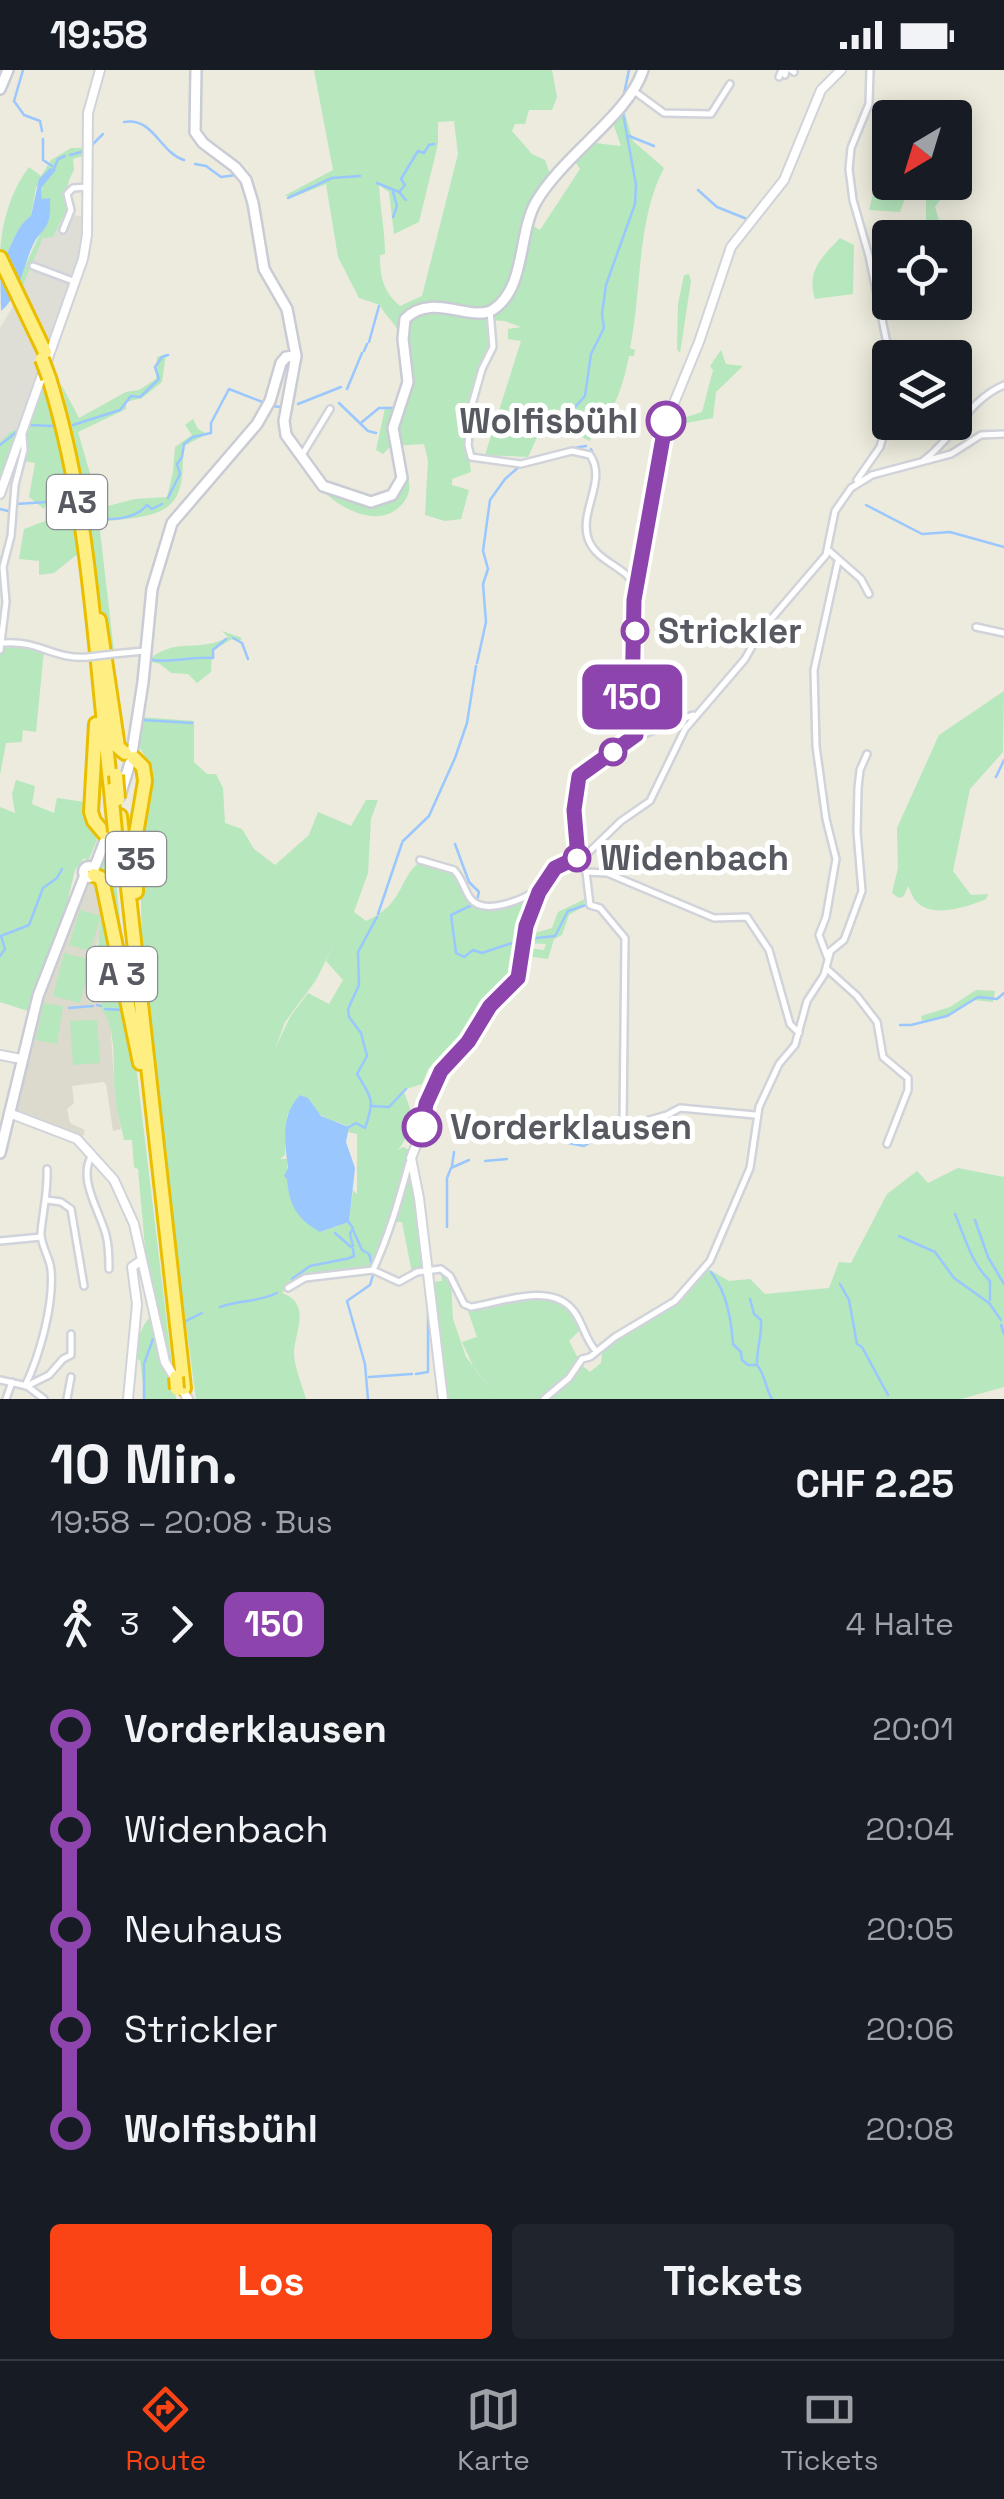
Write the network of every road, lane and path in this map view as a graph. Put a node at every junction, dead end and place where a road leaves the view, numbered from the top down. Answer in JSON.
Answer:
{"nodes":[{"id":1,"x":100,"y":70,"type":"edge"},
{"id":2,"x":196,"y":70,"type":"edge"},
{"id":3,"x":643,"y":70,"type":"edge"},
{"id":4,"x":841,"y":70,"type":"edge"},
{"id":5,"x":870,"y":70,"type":"edge"},
{"id":6,"x":8,"y":72,"type":"edge"},
{"id":7,"x":730,"y":84,"type":"dead end"},
{"id":8,"x":0,"y":87,"type":"edge"},
{"id":9,"x":634,"y":91,"type":"junction"},
{"id":10,"x":88,"y":187,"type":"junction"},
{"id":11,"x":62,"y":230,"type":"dead end"},
{"id":12,"x":0,"y":258,"type":"edge"},
{"id":13,"x":33,"y":266,"type":"dead end"},
{"id":14,"x":0,"y":268,"type":"edge"},
{"id":15,"x":76,"y":282,"type":"junction"},
{"id":16,"x":22,"y":305,"type":"junction"},
{"id":17,"x":490,"y":311,"type":"junction"},
{"id":18,"x":886,"y":340,"type":"edge"},
{"id":19,"x":296,"y":356,"type":"junction"},
{"id":20,"x":47,"y":365,"type":"junction"},
{"id":21,"x":1004,"y":384,"type":"edge"},
{"id":22,"x":330,"y":408,"type":"dead end"},
{"id":23,"x":22,"y":433,"type":"junction"},
{"id":24,"x":1004,"y":436,"type":"edge"},
{"id":25,"x":882,"y":440,"type":"edge"},
{"id":26,"x":302,"y":455,"type":"junction"},
{"id":27,"x":921,"y":462,"type":"junction"},
{"id":28,"x":856,"y":483,"type":"junction"},
{"id":29,"x":0,"y":494,"type":"edge"},
{"id":30,"x":828,"y":550,"type":"junction"},
{"id":31,"x":4,"y":553,"type":"edge"},
{"id":32,"x":838,"y":561,"type":"junction"},
{"id":33,"x":635,"y":577,"type":"junction"},
{"id":34,"x":869,"y":594,"type":"dead end"},
{"id":35,"x":97,"y":605,"type":"junction"},
{"id":36,"x":976,"y":627,"type":"dead end"},
{"id":37,"x":1004,"y":633,"type":"edge"},
{"id":38,"x":1,"y":646,"type":"edge"},
{"id":39,"x":147,"y":650,"type":"junction"},
{"id":40,"x":92,"y":659,"type":"junction"},
{"id":41,"x":700,"y":711,"type":"junction"},
{"id":42,"x":634,"y":738,"type":"junction"},
{"id":43,"x":867,"y":754,"type":"dead end"},
{"id":44,"x":130,"y":755,"type":"junction"},
{"id":45,"x":110,"y":833,"type":"junction"},
{"id":46,"x":576,"y":858,"type":"junction"},
{"id":47,"x":420,"y":860,"type":"dead end"},
{"id":48,"x":586,"y":872,"type":"junction"},
{"id":49,"x":90,"y":873,"type":"junction"},
{"id":50,"x":541,"y":888,"type":"junction"},
{"id":51,"x":828,"y":955,"type":"junction"},
{"id":52,"x":137,"y":965,"type":"junction"},
{"id":53,"x":826,"y":969,"type":"junction"},
{"id":54,"x":799,"y":1032,"type":"junction"},
{"id":55,"x":0,"y":1055,"type":"edge"},
{"id":56,"x":21,"y":1059,"type":"junction"},
{"id":57,"x":142,"y":1073,"type":"junction"},
{"id":58,"x":9,"y":1113,"type":"junction"},
{"id":59,"x":756,"y":1115,"type":"junction"},
{"id":60,"x":887,"y":1144,"type":"dead end"},
{"id":61,"x":0,"y":1153,"type":"edge"},
{"id":62,"x":92,"y":1156,"type":"junction"},
{"id":63,"x":411,"y":1160,"type":"junction"},
{"id":64,"x":48,"y":1169,"type":"dead end"},
{"id":65,"x":47,"y":1200,"type":"junction"},
{"id":66,"x":40,"y":1238,"type":"junction"},
{"id":67,"x":0,"y":1241,"type":"edge"},
{"id":68,"x":142,"y":1260,"type":"junction"},
{"id":69,"x":110,"y":1268,"type":"dead end"},
{"id":70,"x":373,"y":1270,"type":"junction"},
{"id":71,"x":426,"y":1270,"type":"junction"},
{"id":72,"x":84,"y":1286,"type":"dead end"},
{"id":73,"x":288,"y":1288,"type":"dead end"},
{"id":74,"x":71,"y":1334,"type":"dead end"},
{"id":75,"x":596,"y":1350,"type":"junction"},
{"id":76,"x":70,"y":1377,"type":"dead end"},
{"id":77,"x":0,"y":1380,"type":"edge"},
{"id":78,"x":12,"y":1382,"type":"junction"},
{"id":79,"x":26,"y":1386,"type":"junction"},
{"id":80,"x":182,"y":1392,"type":"edge"},
{"id":81,"x":6,"y":1399,"type":"edge"},
{"id":82,"x":44,"y":1399,"type":"edge"},
{"id":83,"x":67,"y":1399,"type":"edge"},
{"id":84,"x":128,"y":1399,"type":"edge"},
{"id":85,"x":442,"y":1399,"type":"edge"},
{"id":86,"x":544,"y":1399,"type":"edge"}],
"edges":[{"from":1,"to":10,"type":"street"},
{"from":2,"to":19,"type":"main road"},
{"from":3,"to":9,"type":"main road"},
{"from":4,"to":33,"type":"street"},
{"from":5,"to":18,"type":"street"},
{"from":6,"to":8,"type":"main road"},
{"from":7,"to":9,"type":"street"},
{"from":9,"to":17,"type":"main road"},
{"from":10,"to":11,"type":"street"},
{"from":10,"to":15,"type":"street"},
{"from":12,"to":16,"type":"highway","number":"A3"},
{"from":13,"to":15,"type":"street"},
{"from":14,"to":16,"type":"highway","number":"A3"},
{"from":15,"to":23,"type":"street"},
{"from":16,"to":20,"type":"highway","number":"A3"},
{"from":17,"to":26,"type":"main road"},
{"from":17,"to":33,"type":"street"},
{"from":19,"to":26,"type":"main road"},
{"from":19,"to":39,"type":"main road"},
{"from":20,"to":35,"type":"highway","number":"A3"},
{"from":20,"to":40,"type":"highway","number":"A3"},
{"from":21,"to":27,"type":"street"},
{"from":22,"to":26,"type":"street"},
{"from":23,"to":29,"type":"street"},
{"from":23,"to":31,"type":"street"},
{"from":24,"to":27,"type":"street"},
{"from":25,"to":28,"type":"street"},
{"from":27,"to":28,"type":"street"},
{"from":28,"to":30,"type":"street"},
{"from":30,"to":32,"type":"street"},
{"from":30,"to":41,"type":"street"},
{"from":31,"to":38,"type":"street"},
{"from":32,"to":34,"type":"street"},
{"from":32,"to":51,"type":"street"},
{"from":33,"to":42,"type":"street"},
{"from":35,"to":44,"type":"highway"},
{"from":35,"to":52,"type":"highway","number":"A3","bridge":true},
{"from":36,"to":37,"type":"street"},
{"from":38,"to":40,"type":"street"},
{"from":39,"to":40,"type":"street","bridge":true},
{"from":39,"to":44,"type":"main road"},
{"from":40,"to":45,"type":"highway","number":"A3","bridge":true},
{"from":40,"to":45,"type":"highway","number":"35"},
{"from":41,"to":42,"type":"street"},
{"from":41,"to":46,"type":"street"},
{"from":42,"to":46,"type":"street"},
{"from":43,"to":51,"type":"street"},
{"from":44,"to":45,"type":"main road"},
{"from":44,"to":49,"type":"main road"},
{"from":44,"to":52,"type":"highway","number":"35"},
{"from":45,"to":49,"type":"main road"},
{"from":45,"to":57,"type":"highway","number":"A3"},
{"from":46,"to":48,"type":"street"},
{"from":46,"to":50,"type":"street"},
{"from":47,"to":50,"type":"street"},
{"from":48,"to":54,"type":"street"},
{"from":48,"to":59,"type":"street"},
{"from":49,"to":56,"type":"main road"},
{"from":49,"to":57,"type":"highway","number":"A 3"},
{"from":50,"to":63,"type":"street"},
{"from":51,"to":53,"type":"street"},
{"from":52,"to":80,"type":"highway","number":"A3"},
{"from":53,"to":54,"type":"street"},
{"from":53,"to":60,"type":"street"},
{"from":54,"to":59,"type":"street"},
{"from":55,"to":56,"type":"street"},
{"from":56,"to":58,"type":"main road"},
{"from":57,"to":80,"type":"highway","number":"A3"},
{"from":58,"to":61,"type":"main road"},
{"from":58,"to":62,"type":"street"},
{"from":59,"to":75,"type":"street"},
{"from":62,"to":68,"type":"street"},
{"from":62,"to":69,"type":"street"},
{"from":63,"to":70,"type":"street"},
{"from":63,"to":71,"type":"street"},
{"from":64,"to":65,"type":"street"},
{"from":65,"to":66,"type":"street"},
{"from":65,"to":72,"type":"street"},
{"from":66,"to":67,"type":"street"},
{"from":66,"to":79,"type":"street"},
{"from":68,"to":80,"type":"street"},
{"from":68,"to":84,"type":"street"},
{"from":70,"to":71,"type":"street"},
{"from":70,"to":73,"type":"street"},
{"from":71,"to":75,"type":"street"},
{"from":71,"to":85,"type":"street"},
{"from":74,"to":79,"type":"street"},
{"from":75,"to":86,"type":"street"},
{"from":76,"to":83,"type":"street"},
{"from":77,"to":78,"type":"street"},
{"from":78,"to":79,"type":"street"},
{"from":78,"to":81,"type":"street"},
{"from":79,"to":82,"type":"street"}]}
